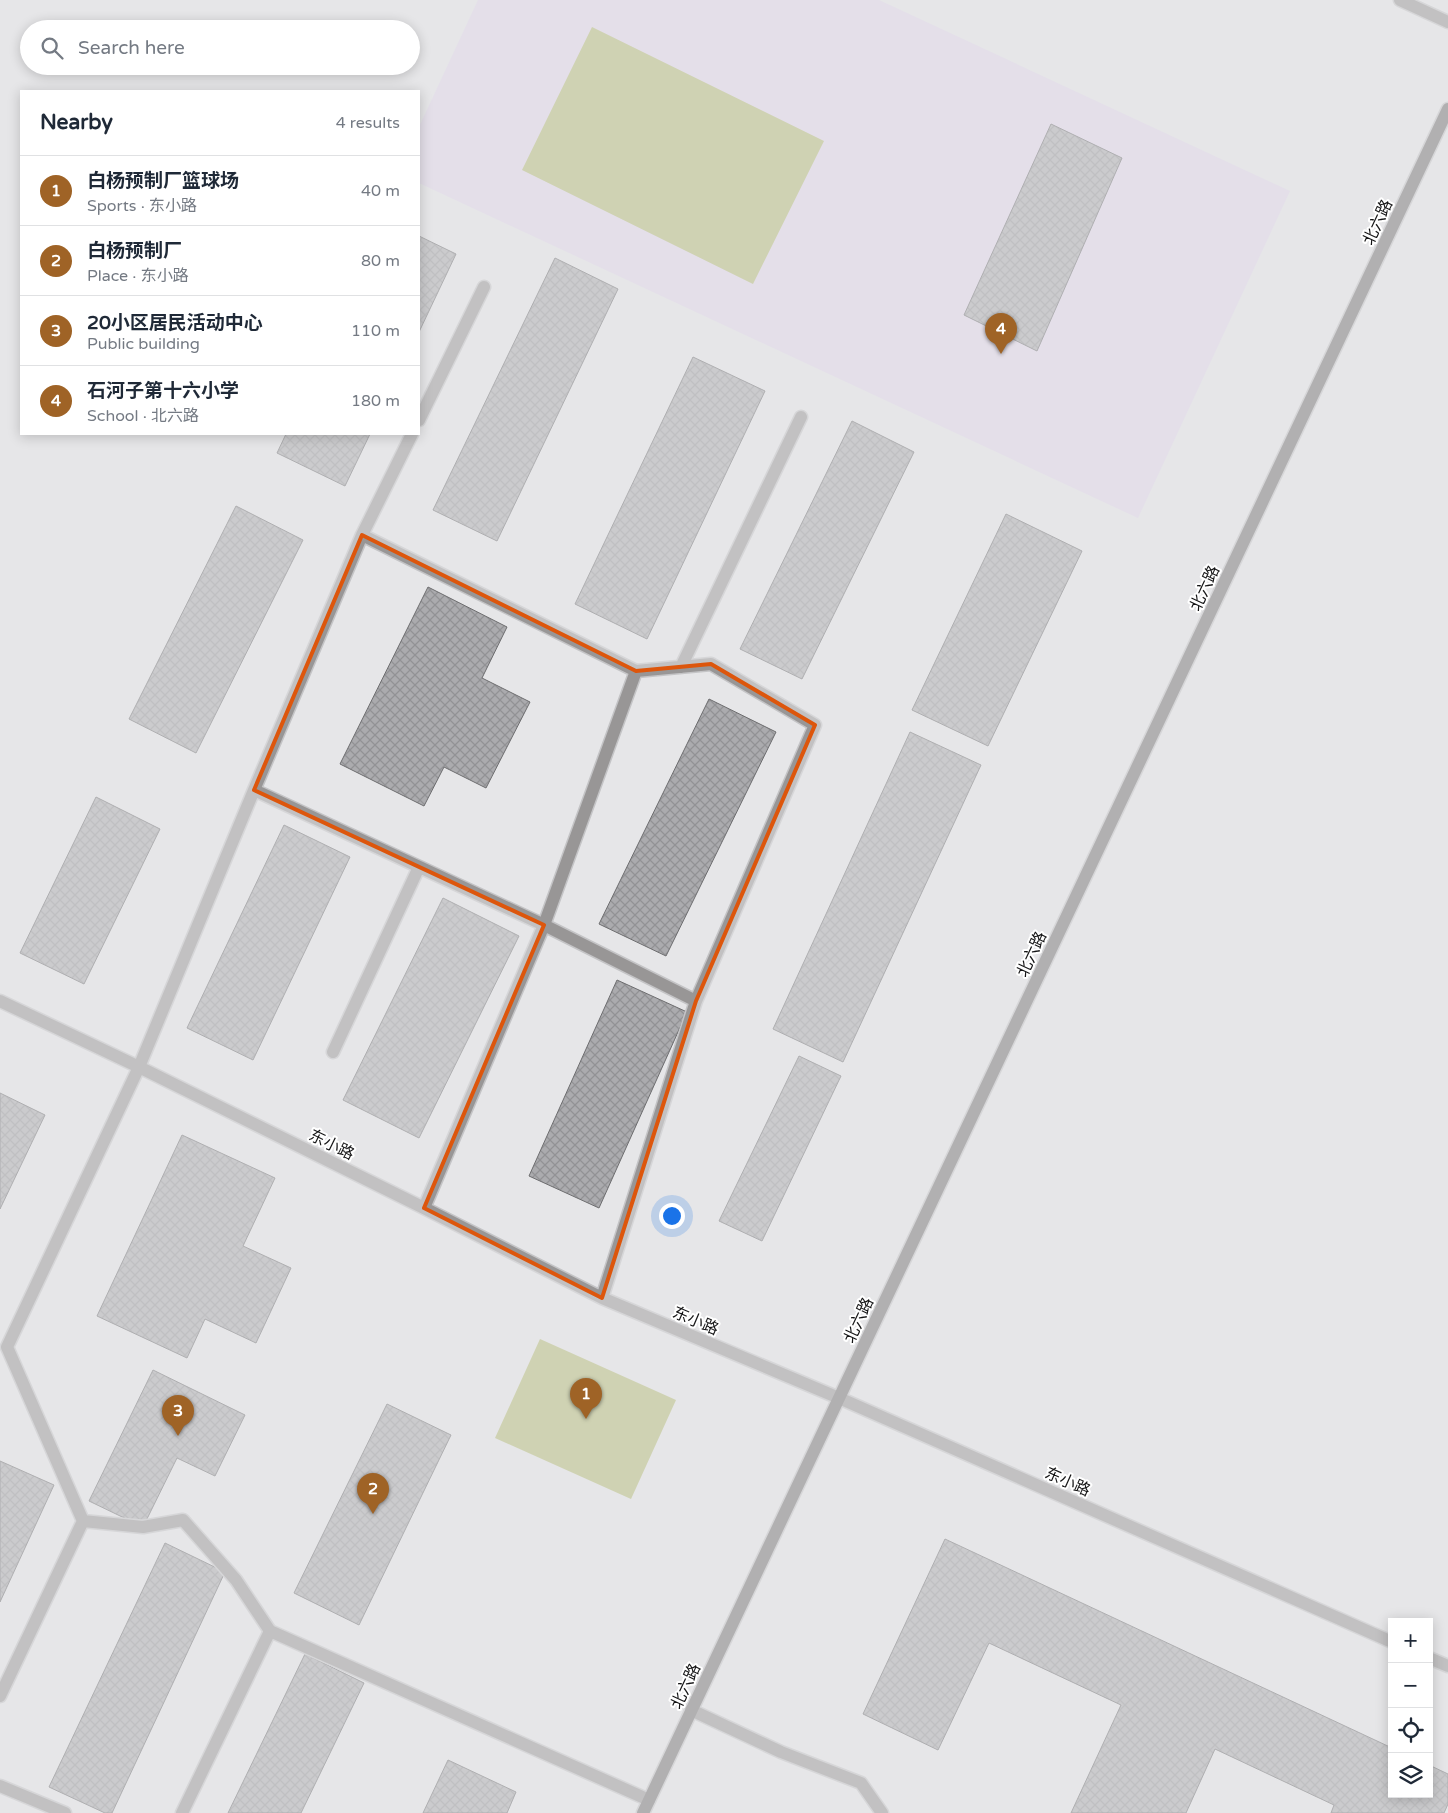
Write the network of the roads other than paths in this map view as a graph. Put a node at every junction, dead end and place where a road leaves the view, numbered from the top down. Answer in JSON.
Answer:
{"nodes":[{"id":1,"x":1400,"y":0,"type":"edge"},
{"id":2,"x":1448,"y":22,"type":"edge"},
{"id":3,"x":1448,"y":109,"type":"edge"},
{"id":4,"x":484,"y":287,"type":"dead end"},
{"id":5,"x":801,"y":417,"type":"dead end"},
{"id":6,"x":420,"y":418,"type":"edge"},
{"id":7,"x":412,"y":435,"type":"edge"},
{"id":8,"x":362,"y":535,"type":"junction"},
{"id":9,"x":681,"y":667,"type":"junction"},
{"id":10,"x":636,"y":671,"type":"junction"},
{"id":11,"x":254,"y":790,"type":"junction"},
{"id":12,"x":419,"y":866,"type":"junction"},
{"id":13,"x":544,"y":925,"type":"junction"},
{"id":14,"x":0,"y":1001,"type":"edge"},
{"id":15,"x":696,"y":1001,"type":"junction"},
{"id":16,"x":333,"y":1052,"type":"dead end"},
{"id":17,"x":139,"y":1067,"type":"junction"},
{"id":18,"x":424,"y":1208,"type":"junction"},
{"id":19,"x":602,"y":1298,"type":"junction"},
{"id":20,"x":4,"y":1350,"type":"edge"},
{"id":21,"x":839,"y":1398,"type":"junction"},
{"id":22,"x":83,"y":1521,"type":"junction"},
{"id":23,"x":270,"y":1631,"type":"junction"},
{"id":24,"x":1388,"y":1640,"type":"edge"},
{"id":25,"x":1433,"y":1660,"type":"edge"},
{"id":26,"x":1448,"y":1666,"type":"edge"},
{"id":27,"x":0,"y":1696,"type":"edge"},
{"id":28,"x":691,"y":1710,"type":"junction"},
{"id":29,"x":0,"y":1786,"type":"edge"},
{"id":30,"x":649,"y":1800,"type":"junction"},
{"id":31,"x":65,"y":1813,"type":"edge"},
{"id":32,"x":182,"y":1813,"type":"edge"},
{"id":33,"x":643,"y":1813,"type":"edge"},
{"id":34,"x":882,"y":1813,"type":"edge"}],
"edges":[{"from":1,"to":2,"type":"street"},
{"from":3,"to":21,"type":"street","name":"北六路"},
{"from":4,"to":6,"type":"street"},
{"from":5,"to":9,"type":"street"},
{"from":7,"to":8,"type":"street"},
{"from":8,"to":10,"type":"street"},
{"from":8,"to":11,"type":"street"},
{"from":9,"to":10,"type":"street"},
{"from":9,"to":15,"type":"street"},
{"from":10,"to":13,"type":"street"},
{"from":11,"to":12,"type":"street"},
{"from":11,"to":17,"type":"street"},
{"from":12,"to":13,"type":"street"},
{"from":12,"to":16,"type":"street"},
{"from":13,"to":15,"type":"street"},
{"from":13,"to":18,"type":"street"},
{"from":14,"to":17,"type":"street","name":"东小路"},
{"from":15,"to":19,"type":"street"},
{"from":17,"to":18,"type":"street","name":"东小路"},
{"from":17,"to":20,"type":"street"},
{"from":18,"to":19,"type":"street","name":"东小路"},
{"from":19,"to":21,"type":"street","name":"东小路"},
{"from":20,"to":22,"type":"street"},
{"from":21,"to":24,"type":"street","name":"东小路"},
{"from":21,"to":28,"type":"street","name":"北六路"},
{"from":22,"to":23,"type":"street"},
{"from":22,"to":27,"type":"street"},
{"from":23,"to":30,"type":"street"},
{"from":23,"to":32,"type":"street"},
{"from":25,"to":26,"type":"street"},
{"from":28,"to":30,"type":"street","name":"北六路"},
{"from":28,"to":34,"type":"street"},
{"from":29,"to":31,"type":"street"},
{"from":30,"to":33,"type":"street","name":"北六路"}]}
